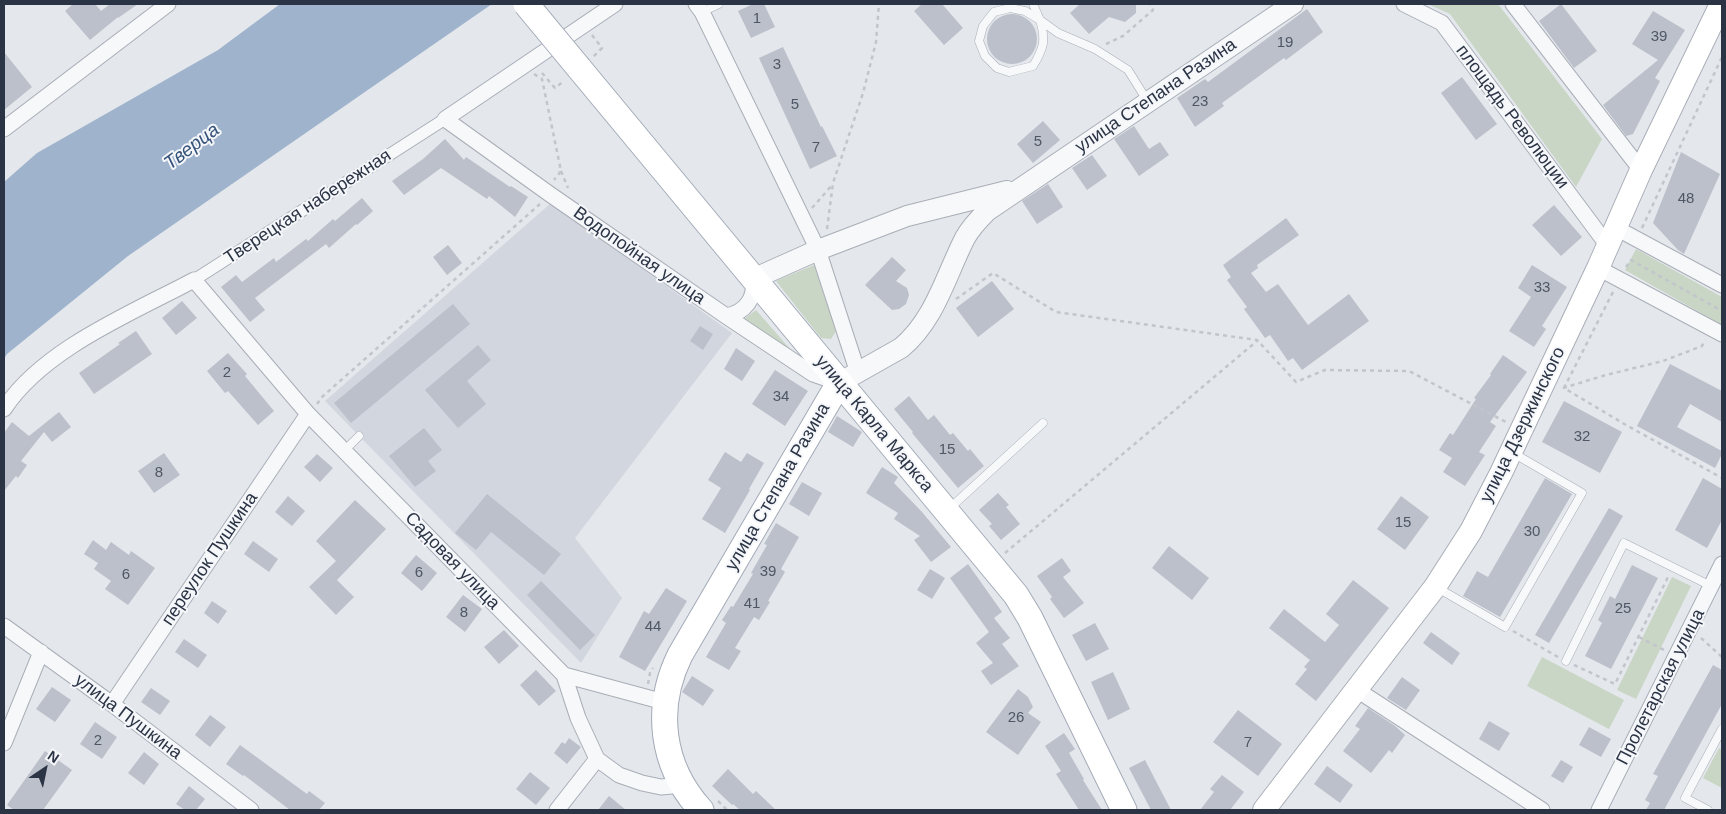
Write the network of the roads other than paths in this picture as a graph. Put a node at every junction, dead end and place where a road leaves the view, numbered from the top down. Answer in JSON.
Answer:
{"nodes":[{"id":1,"x":168,"y":4,"type":"edge"},
{"id":2,"x":526,"y":4,"type":"edge"},
{"id":3,"x":615,"y":4,"type":"edge"},
{"id":4,"x":719,"y":4,"type":"edge"},
{"id":5,"x":1033,"y":4,"type":"edge"},
{"id":6,"x":1293,"y":4,"type":"edge"},
{"id":7,"x":1404,"y":4,"type":"edge"},
{"id":8,"x":1513,"y":4,"type":"edge"},
{"id":9,"x":1721,"y":4,"type":"edge"},
{"id":10,"x":699,"y":8,"type":"edge"},
{"id":11,"x":1040,"y":20,"type":"junction"},
{"id":12,"x":1148,"y":102,"type":"junction"},
{"id":13,"x":446,"y":118,"type":"junction"},
{"id":14,"x":4,"y":129,"type":"edge"},
{"id":15,"x":1641,"y":170,"type":"junction"},
{"id":16,"x":1019,"y":188,"type":"junction"},
{"id":17,"x":1612,"y":237,"type":"junction"},
{"id":18,"x":818,"y":250,"type":"junction"},
{"id":19,"x":1598,"y":268,"type":"junction"},
{"id":20,"x":753,"y":279,"type":"junction"},
{"id":21,"x":194,"y":280,"type":"junction"},
{"id":22,"x":1722,"y":286,"type":"edge"},
{"id":23,"x":726,"y":316,"type":"junction"},
{"id":24,"x":1722,"y":334,"type":"edge"},
{"id":25,"x":849,"y":378,"type":"junction"},
{"id":26,"x":4,"y":409,"type":"edge"},
{"id":27,"x":308,"y":414,"type":"junction"},
{"id":28,"x":1043,"y":423,"type":"dead end"},
{"id":29,"x":359,"y":436,"type":"dead end"},
{"id":30,"x":344,"y":451,"type":"junction"},
{"id":31,"x":1511,"y":452,"type":"junction"},
{"id":32,"x":946,"y":511,"type":"junction"},
{"id":33,"x":1722,"y":564,"type":"edge"},
{"id":34,"x":1711,"y":586,"type":"junction"},
{"id":35,"x":1435,"y":587,"type":"junction"},
{"id":36,"x":4,"y":626,"type":"edge"},
{"id":37,"x":41,"y":652,"type":"junction"},
{"id":38,"x":1566,"y":661,"type":"road end"},
{"id":39,"x":564,"y":675,"type":"junction"},
{"id":40,"x":1357,"y":690,"type":"junction"},
{"id":41,"x":656,"y":700,"type":"junction"},
{"id":42,"x":112,"y":704,"type":"junction"},
{"id":43,"x":1722,"y":729,"type":"edge"},
{"id":44,"x":4,"y":743,"type":"edge"},
{"id":45,"x":597,"y":759,"type":"junction"},
{"id":46,"x":683,"y":786,"type":"junction"},
{"id":47,"x":708,"y":804,"type":"edge"},
{"id":48,"x":251,"y":810,"type":"edge"},
{"id":49,"x":557,"y":810,"type":"edge"},
{"id":50,"x":1124,"y":810,"type":"edge"},
{"id":51,"x":1264,"y":810,"type":"edge"},
{"id":52,"x":1542,"y":810,"type":"edge"},
{"id":53,"x":1599,"y":810,"type":"edge"},
{"id":54,"x":1708,"y":810,"type":"edge"}],
"edges":[{"from":1,"to":14,"type":"street"},
{"from":2,"to":20,"type":"main road","name":"улица Карла Маркса","bridge":true},
{"from":3,"to":13,"type":"street","name":"Тверецкая набережная"},
{"from":4,"to":10,"type":"lane"},
{"from":5,"to":11,"type":"lane"},
{"from":6,"to":12,"type":"street","name":"улица Степана Разина"},
{"from":7,"to":17,"type":"street","name":"площадь Революции"},
{"from":8,"to":15,"type":"street"},
{"from":9,"to":15,"type":"main road","name":"улица Дзержинского"},
{"from":10,"to":18,"type":"street","name":"улица Карла Маркса"},
{"from":11,"to":11,"type":"lane"},
{"from":11,"to":12,"type":"lane"},
{"from":12,"to":16,"type":"street","name":"улица Степана Разина"},
{"from":13,"to":21,"type":"street","name":"Тверецкая набережная"},
{"from":13,"to":23,"type":"street","name":"Водопойная улица"},
{"from":15,"to":17,"type":"main road","name":"улица Дзержинского"},
{"from":16,"to":18,"type":"street","name":"улица Степана Разина"},
{"from":16,"to":25,"type":"street","name":"улица Степана Разина"},
{"from":17,"to":19,"type":"main road","name":"улица Дзержинского"},
{"from":17,"to":22,"type":"street"},
{"from":18,"to":20,"type":"street","name":"улица Степана Разина"},
{"from":18,"to":25,"type":"street","name":"улица Карла Маркса"},
{"from":19,"to":24,"type":"street"},
{"from":19,"to":31,"type":"main road","name":"улица Дзержинского"},
{"from":20,"to":23,"type":"street"},
{"from":20,"to":25,"type":"main road","name":"улица Карла Маркса"},
{"from":21,"to":26,"type":"street","name":"Тверецкая набережная"},
{"from":21,"to":27,"type":"street","name":"Садовая улица"},
{"from":23,"to":25,"type":"street","name":"Водопойная улица"},
{"from":25,"to":32,"type":"main road","name":"улица Карла Маркса"},
{"from":25,"to":41,"type":"main road","name":"улица Степана Разина"},
{"from":27,"to":30,"type":"street","name":"Садовая улица"},
{"from":27,"to":42,"type":"street","name":"переулок Пушкина"},
{"from":28,"to":32,"type":"lane"},
{"from":29,"to":30,"type":"lane"},
{"from":30,"to":39,"type":"street","name":"Садовая улица"},
{"from":31,"to":35,"type":"main road","name":"улица Дзержинского"},
{"from":31,"to":35,"type":"lane"},
{"from":32,"to":50,"type":"main road","name":"улица Карла Маркса"},
{"from":33,"to":34,"type":"street","name":"Пролетарская улица"},
{"from":34,"to":38,"type":"lane"},
{"from":34,"to":53,"type":"street","name":"Пролетарская улица"},
{"from":35,"to":40,"type":"main road","name":"улица Дзержинского"},
{"from":36,"to":37,"type":"street","name":"улица Пушкина"},
{"from":37,"to":42,"type":"street","name":"улица Пушкина"},
{"from":37,"to":44,"type":"street"},
{"from":39,"to":41,"type":"street"},
{"from":39,"to":45,"type":"street"},
{"from":40,"to":51,"type":"main road","name":"улица Дзержинского"},
{"from":40,"to":52,"type":"street"},
{"from":41,"to":46,"type":"main road"},
{"from":42,"to":48,"type":"street","name":"улица Пушкина"},
{"from":43,"to":54,"type":"lane"},
{"from":45,"to":46,"type":"street"},
{"from":45,"to":49,"type":"street"},
{"from":46,"to":47,"type":"main road"}]}
